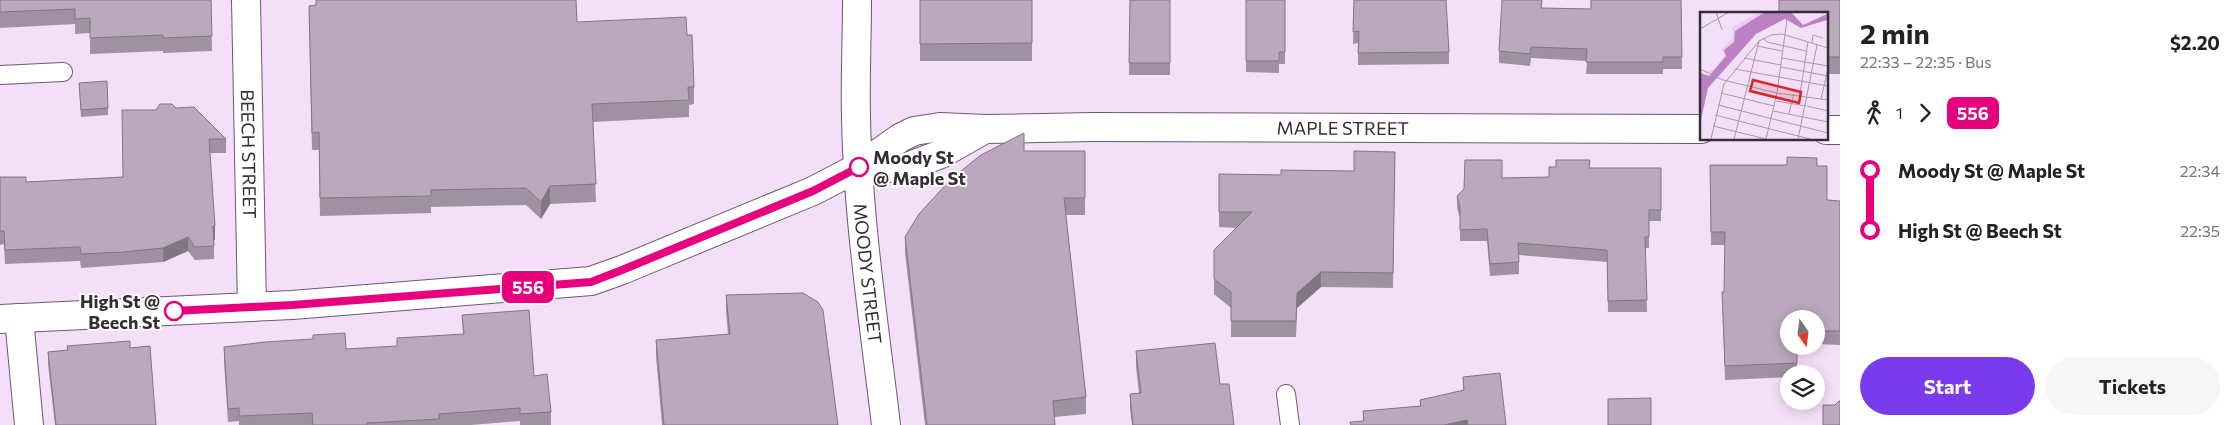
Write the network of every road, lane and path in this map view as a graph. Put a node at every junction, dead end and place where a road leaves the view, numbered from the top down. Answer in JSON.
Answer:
{"nodes":[{"id":1,"x":246,"y":0,"type":"edge"},
{"id":2,"x":857,"y":0,"type":"edge"},
{"id":3,"x":63,"y":72,"type":"dead end"},
{"id":4,"x":0,"y":75,"type":"edge"},
{"id":5,"x":1700,"y":130,"type":"edge"},
{"id":6,"x":859,"y":167,"type":"junction"},
{"id":7,"x":252,"y":307,"type":"junction"},
{"id":8,"x":9,"y":319,"type":"edge"},
{"id":9,"x":1286,"y":394,"type":"dead end"},
{"id":10,"x":29,"y":425,"type":"edge"},
{"id":11,"x":886,"y":425,"type":"edge"},
{"id":12,"x":1290,"y":425,"type":"edge"}],
"edges":[{"from":1,"to":7,"type":"main road","name":"BEECH STREET"},
{"from":2,"to":6,"type":"main road","name":"MOODY STREET"},
{"from":3,"to":4,"type":"lane"},
{"from":5,"to":6,"type":"main road","name":"MAPLE STREET"},
{"from":6,"to":7,"type":"main road"},
{"from":6,"to":11,"type":"main road","name":"MOODY STREET"},
{"from":7,"to":8,"type":"main road"},
{"from":8,"to":10,"type":"main road"},
{"from":9,"to":12,"type":"lane"}]}
